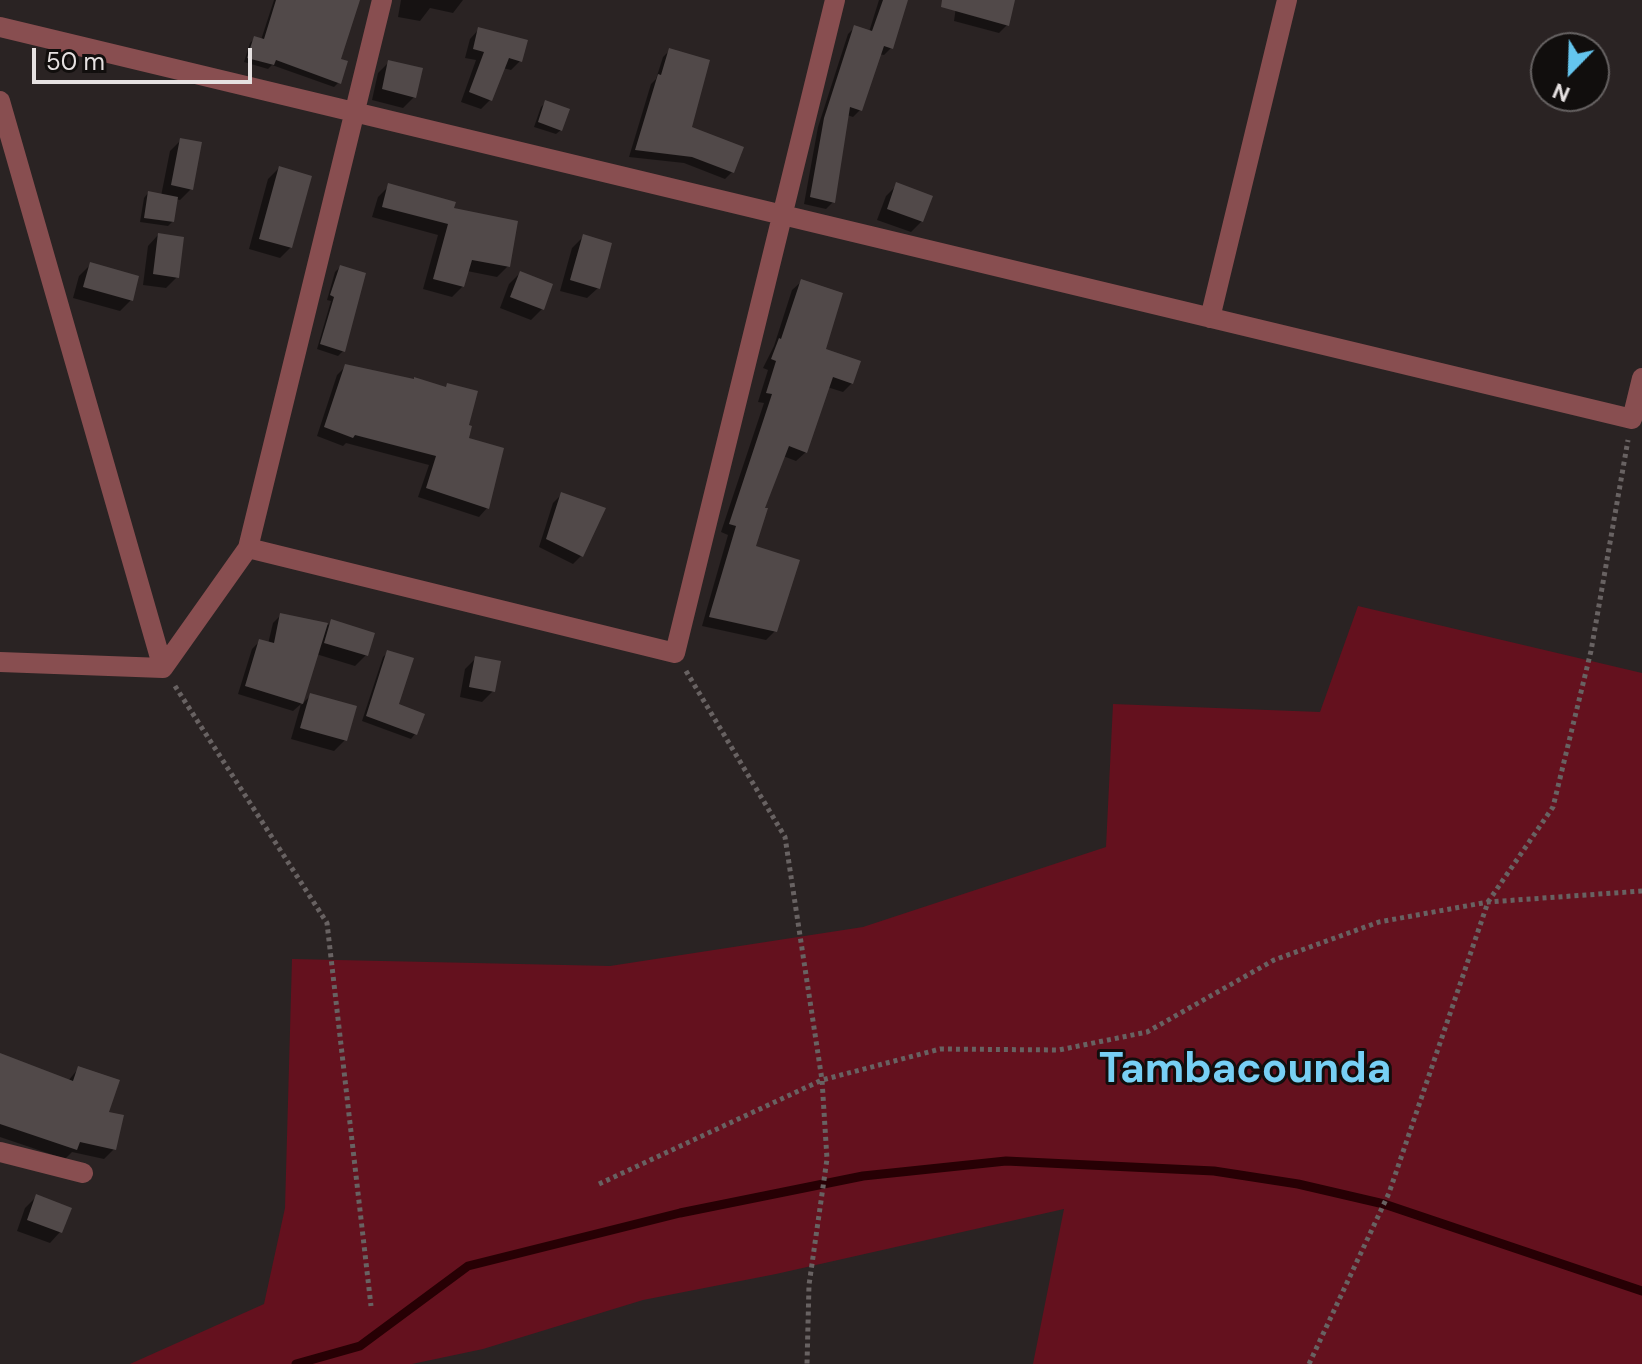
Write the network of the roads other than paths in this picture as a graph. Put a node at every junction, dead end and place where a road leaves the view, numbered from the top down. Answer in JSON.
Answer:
{"nodes":[{"id":1,"x":382,"y":0,"type":"edge"},
{"id":2,"x":835,"y":0,"type":"edge"},
{"id":3,"x":1287,"y":0,"type":"edge"},
{"id":4,"x":0,"y":27,"type":"edge"},
{"id":5,"x":0,"y":101,"type":"edge"},
{"id":6,"x":355,"y":113,"type":"junction"},
{"id":7,"x":783,"y":215,"type":"junction"},
{"id":8,"x":1210,"y":318,"type":"junction"},
{"id":9,"x":1642,"y":378,"type":"edge"},
{"id":10,"x":248,"y":548,"type":"junction"},
{"id":11,"x":0,"y":662,"type":"edge"},
{"id":12,"x":163,"y":668,"type":"junction"},
{"id":13,"x":0,"y":1152,"type":"edge"},
{"id":14,"x":83,"y":1173,"type":"dead end"}],
"edges":[{"from":1,"to":6,"type":"street"},
{"from":2,"to":7,"type":"street"},
{"from":3,"to":8,"type":"street"},
{"from":4,"to":6,"type":"street"},
{"from":5,"to":12,"type":"street"},
{"from":6,"to":7,"type":"street"},
{"from":6,"to":10,"type":"street"},
{"from":7,"to":8,"type":"street"},
{"from":7,"to":10,"type":"street"},
{"from":8,"to":9,"type":"street"},
{"from":10,"to":12,"type":"street"},
{"from":11,"to":12,"type":"street"},
{"from":13,"to":14,"type":"street"}]}
